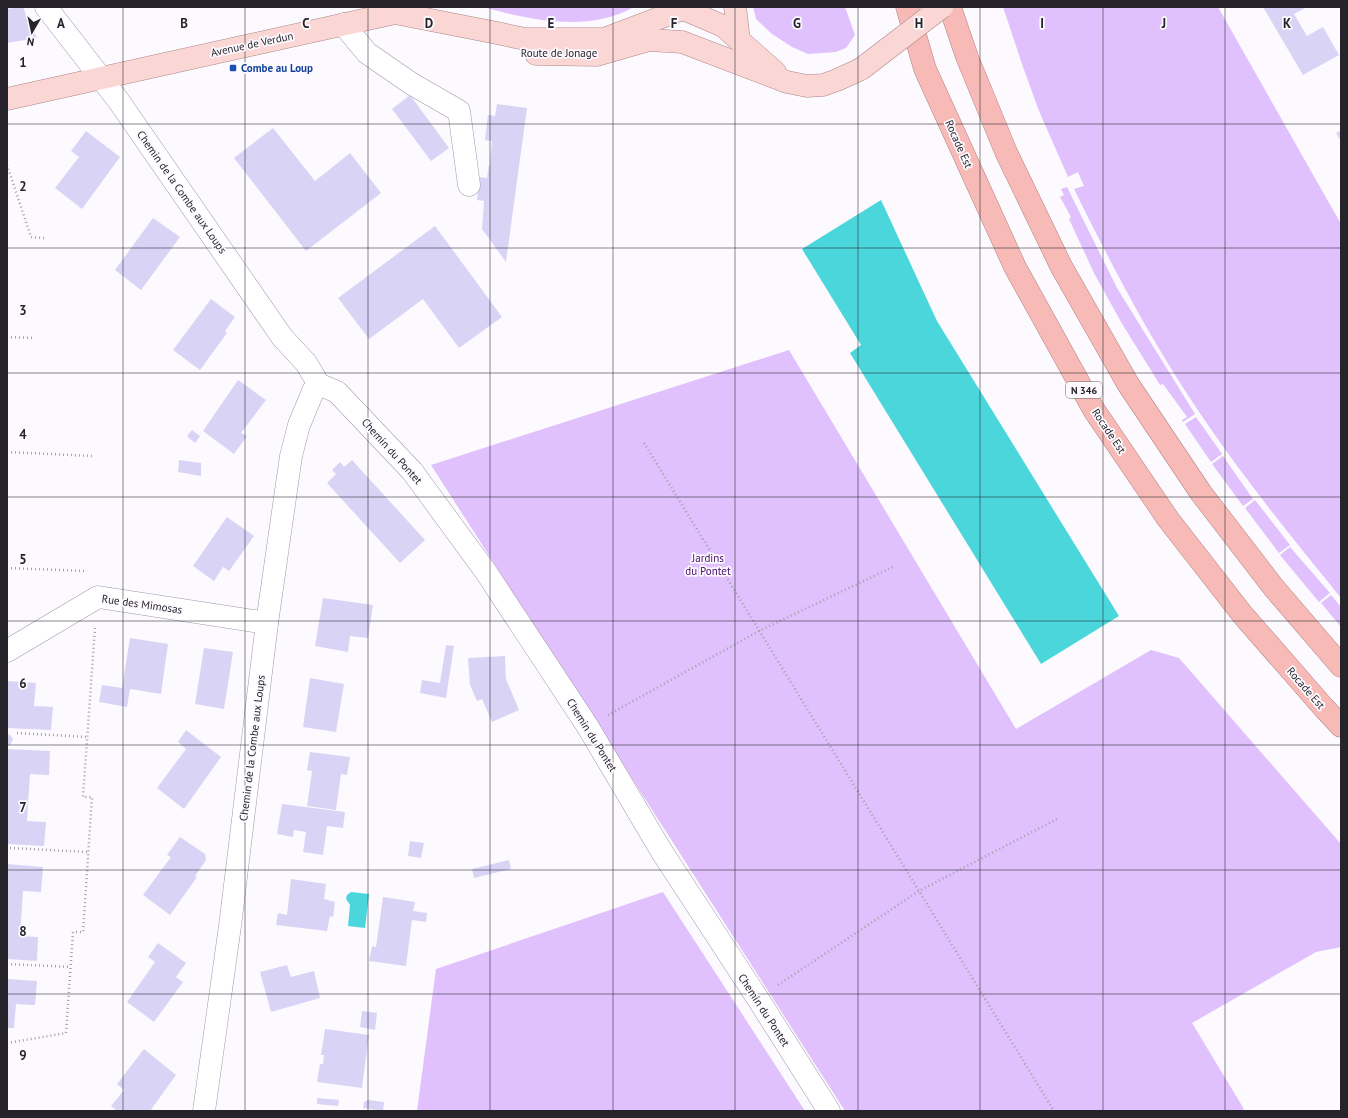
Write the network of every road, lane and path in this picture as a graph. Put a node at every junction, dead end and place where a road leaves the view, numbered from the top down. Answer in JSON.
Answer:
{"nodes":[{"id":1,"x":46,"y":7,"type":"edge"},
{"id":2,"x":734,"y":7,"type":"edge"},
{"id":3,"x":907,"y":7,"type":"edge"},
{"id":4,"x":942,"y":7,"type":"edge"},
{"id":5,"x":950,"y":7,"type":"edge"},
{"id":6,"x":684,"y":8,"type":"edge"},
{"id":7,"x":396,"y":10,"type":"edge"},
{"id":8,"x":425,"y":18,"type":"junction"},
{"id":9,"x":343,"y":24,"type":"junction"},
{"id":10,"x":739,"y":40,"type":"junction"},
{"id":11,"x":101,"y":77,"type":"junction"},
{"id":12,"x":787,"y":82,"type":"junction"},
{"id":13,"x":7,"y":99,"type":"edge"},
{"id":14,"x":7,"y":165,"type":"edge"},
{"id":15,"x":469,"y":185,"type":"dead end"},
{"id":16,"x":44,"y":238,"type":"dead end"},
{"id":17,"x":7,"y":337,"type":"edge"},
{"id":18,"x":35,"y":338,"type":"dead end"},
{"id":19,"x":318,"y":384,"type":"junction"},
{"id":20,"x":644,"y":442,"type":"dead end"},
{"id":21,"x":7,"y":452,"type":"edge"},
{"id":22,"x":92,"y":456,"type":"dead end"},
{"id":23,"x":895,"y":566,"type":"dead end"},
{"id":24,"x":7,"y":568,"type":"edge"},
{"id":25,"x":87,"y":571,"type":"dead end"},
{"id":26,"x":98,"y":597,"type":"junction"},
{"id":27,"x":267,"y":623,"type":"junction"},
{"id":28,"x":759,"y":631,"type":"junction"},
{"id":29,"x":7,"y":651,"type":"edge"},
{"id":30,"x":1341,"y":666,"type":"edge"},
{"id":31,"x":1341,"y":726,"type":"edge"},
{"id":32,"x":588,"y":727,"type":"junction"},
{"id":33,"x":17,"y":733,"type":"dead end"},
{"id":34,"x":87,"y":737,"type":"junction"},
{"id":35,"x":1057,"y":819,"type":"dead end"},
{"id":36,"x":10,"y":848,"type":"dead end"},
{"id":37,"x":88,"y":852,"type":"junction"},
{"id":38,"x":919,"y":891,"type":"junction"},
{"id":39,"x":7,"y":964,"type":"edge"},
{"id":40,"x":71,"y":967,"type":"junction"},
{"id":41,"x":758,"y":999,"type":"junction"},
{"id":42,"x":7,"y":1043,"type":"edge"},
{"id":43,"x":204,"y":1111,"type":"edge"},
{"id":44,"x":829,"y":1111,"type":"edge"},
{"id":45,"x":1054,"y":1111,"type":"edge"}],
"edges":[{"from":1,"to":11,"type":"street","name":"Chemin de la Combe aux Loups"},
{"from":2,"to":10,"type":"main road"},
{"from":3,"to":31,"type":"highway","name":"Rocade Est","number":"N 346"},
{"from":4,"to":12,"type":"main road","name":"Route de Jonage","bridge":true},
{"from":5,"to":30,"type":"highway"},
{"from":6,"to":8,"type":"main road","name":"Avenue de Verdun"},
{"from":6,"to":10,"type":"main road","name":"Route de Jonage"},
{"from":7,"to":8,"type":"main road","name":"Avenue de Verdun"},
{"from":7,"to":9,"type":"main road","name":"Avenue de Verdun"},
{"from":8,"to":12,"type":"main road","name":"Route de Jonage"},
{"from":9,"to":11,"type":"main road","name":"Avenue de Verdun"},
{"from":9,"to":15,"type":"street"},
{"from":10,"to":12,"type":"main road","name":"Route de Jonage"},
{"from":11,"to":13,"type":"main road","name":"Avenue de Verdun"},
{"from":11,"to":19,"type":"street","name":"Chemin de la Combe aux Loups"},
{"from":14,"to":16,"type":"path"},
{"from":17,"to":18,"type":"path"},
{"from":19,"to":27,"type":"street","name":"Chemin de la Combe aux Loups"},
{"from":19,"to":32,"type":"street","name":"Chemin du Pontet"},
{"from":20,"to":28,"type":"path"},
{"from":21,"to":22,"type":"path"},
{"from":23,"to":28,"type":"path"},
{"from":24,"to":25,"type":"path"},
{"from":26,"to":27,"type":"street","name":"Rue des Mimosas"},
{"from":26,"to":29,"type":"street","name":"Rue des Mimosas"},
{"from":26,"to":34,"type":"path"},
{"from":27,"to":43,"type":"street","name":"Chemin de la Combe aux Loups"},
{"from":28,"to":32,"type":"path"},
{"from":28,"to":38,"type":"path"},
{"from":32,"to":41,"type":"street","name":"Chemin du Pontet"},
{"from":33,"to":34,"type":"path"},
{"from":34,"to":37,"type":"path"},
{"from":35,"to":38,"type":"path"},
{"from":36,"to":37,"type":"path"},
{"from":37,"to":40,"type":"path"},
{"from":38,"to":41,"type":"path"},
{"from":38,"to":45,"type":"path"},
{"from":39,"to":40,"type":"path"},
{"from":40,"to":42,"type":"path"},
{"from":41,"to":44,"type":"street","name":"Chemin du Pontet"}]}
